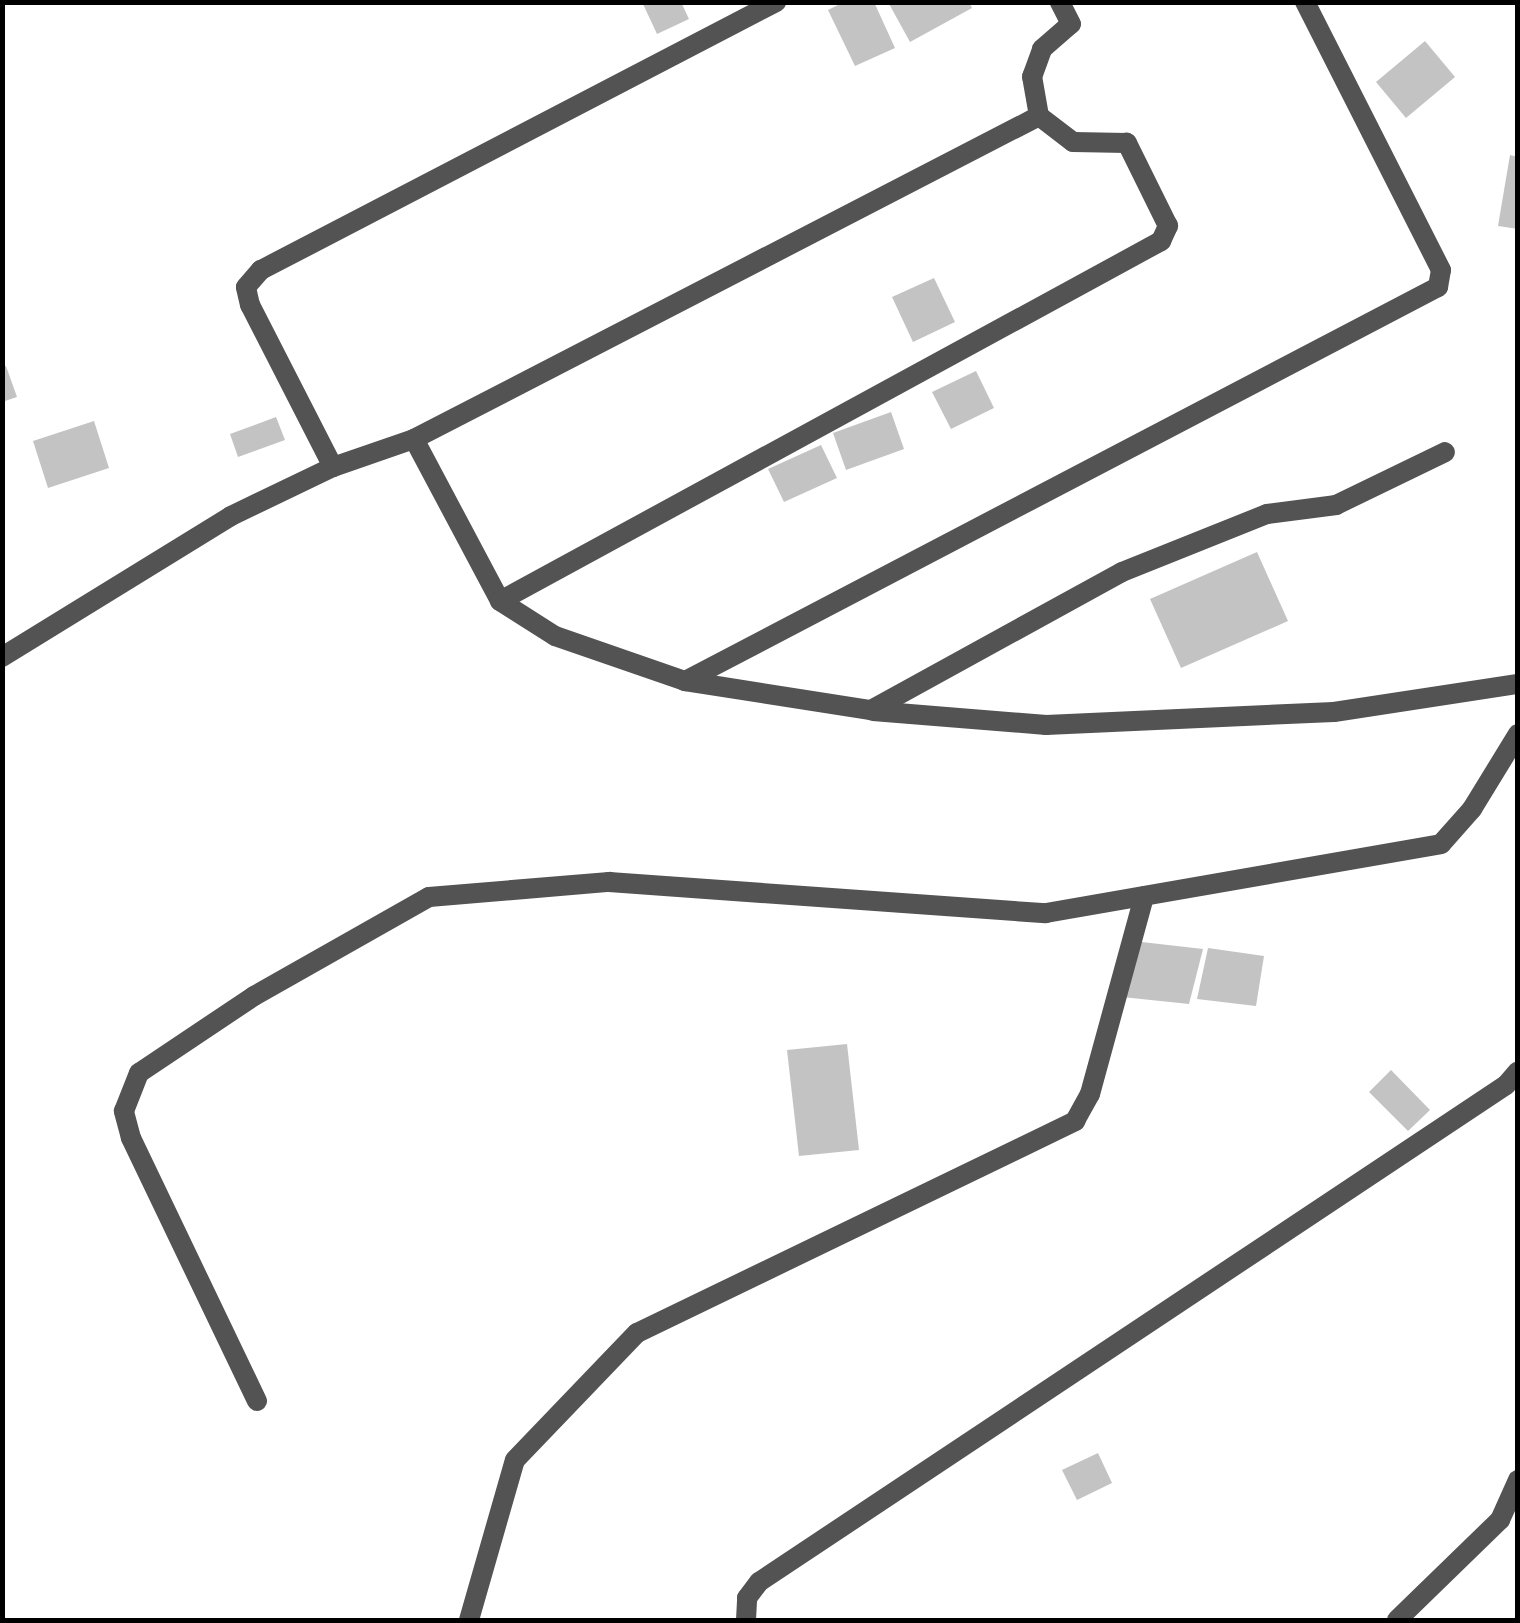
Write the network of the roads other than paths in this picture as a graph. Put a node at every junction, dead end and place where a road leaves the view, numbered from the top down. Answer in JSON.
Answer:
{"nodes":[{"id":1,"x":776,"y":2,"type":"edge"},
{"id":2,"x":1060,"y":2,"type":"edge"},
{"id":3,"x":1305,"y":2,"type":"edge"},
{"id":4,"x":1038,"y":116,"type":"junction"},
{"id":5,"x":414,"y":440,"type":"junction"},
{"id":6,"x":1444,"y":452,"type":"dead end"},
{"id":7,"x":333,"y":468,"type":"junction"},
{"id":8,"x":500,"y":601,"type":"junction"},
{"id":9,"x":2,"y":657,"type":"edge"},
{"id":10,"x":685,"y":681,"type":"junction"},
{"id":11,"x":1518,"y":684,"type":"edge"},
{"id":12,"x":871,"y":710,"type":"junction"},
{"id":13,"x":1518,"y":734,"type":"edge"},
{"id":14,"x":1144,"y":896,"type":"junction"},
{"id":15,"x":1518,"y":1071,"type":"edge"},
{"id":16,"x":256,"y":1401,"type":"dead end"},
{"id":17,"x":1518,"y":1480,"type":"edge"},
{"id":18,"x":469,"y":1620,"type":"edge"},
{"id":19,"x":746,"y":1620,"type":"edge"},
{"id":20,"x":1397,"y":1620,"type":"edge"}],
"edges":[{"from":1,"to":7,"type":"street"},
{"from":2,"to":4,"type":"street"},
{"from":3,"to":10,"type":"street"},
{"from":4,"to":5,"type":"street"},
{"from":4,"to":8,"type":"street"},
{"from":5,"to":7,"type":"street"},
{"from":5,"to":8,"type":"street"},
{"from":6,"to":12,"type":"street"},
{"from":7,"to":9,"type":"street"},
{"from":8,"to":10,"type":"street"},
{"from":10,"to":12,"type":"street"},
{"from":11,"to":12,"type":"street"},
{"from":13,"to":14,"type":"street"},
{"from":14,"to":16,"type":"street"},
{"from":14,"to":18,"type":"street"},
{"from":15,"to":19,"type":"street"},
{"from":17,"to":20,"type":"street"}]}
